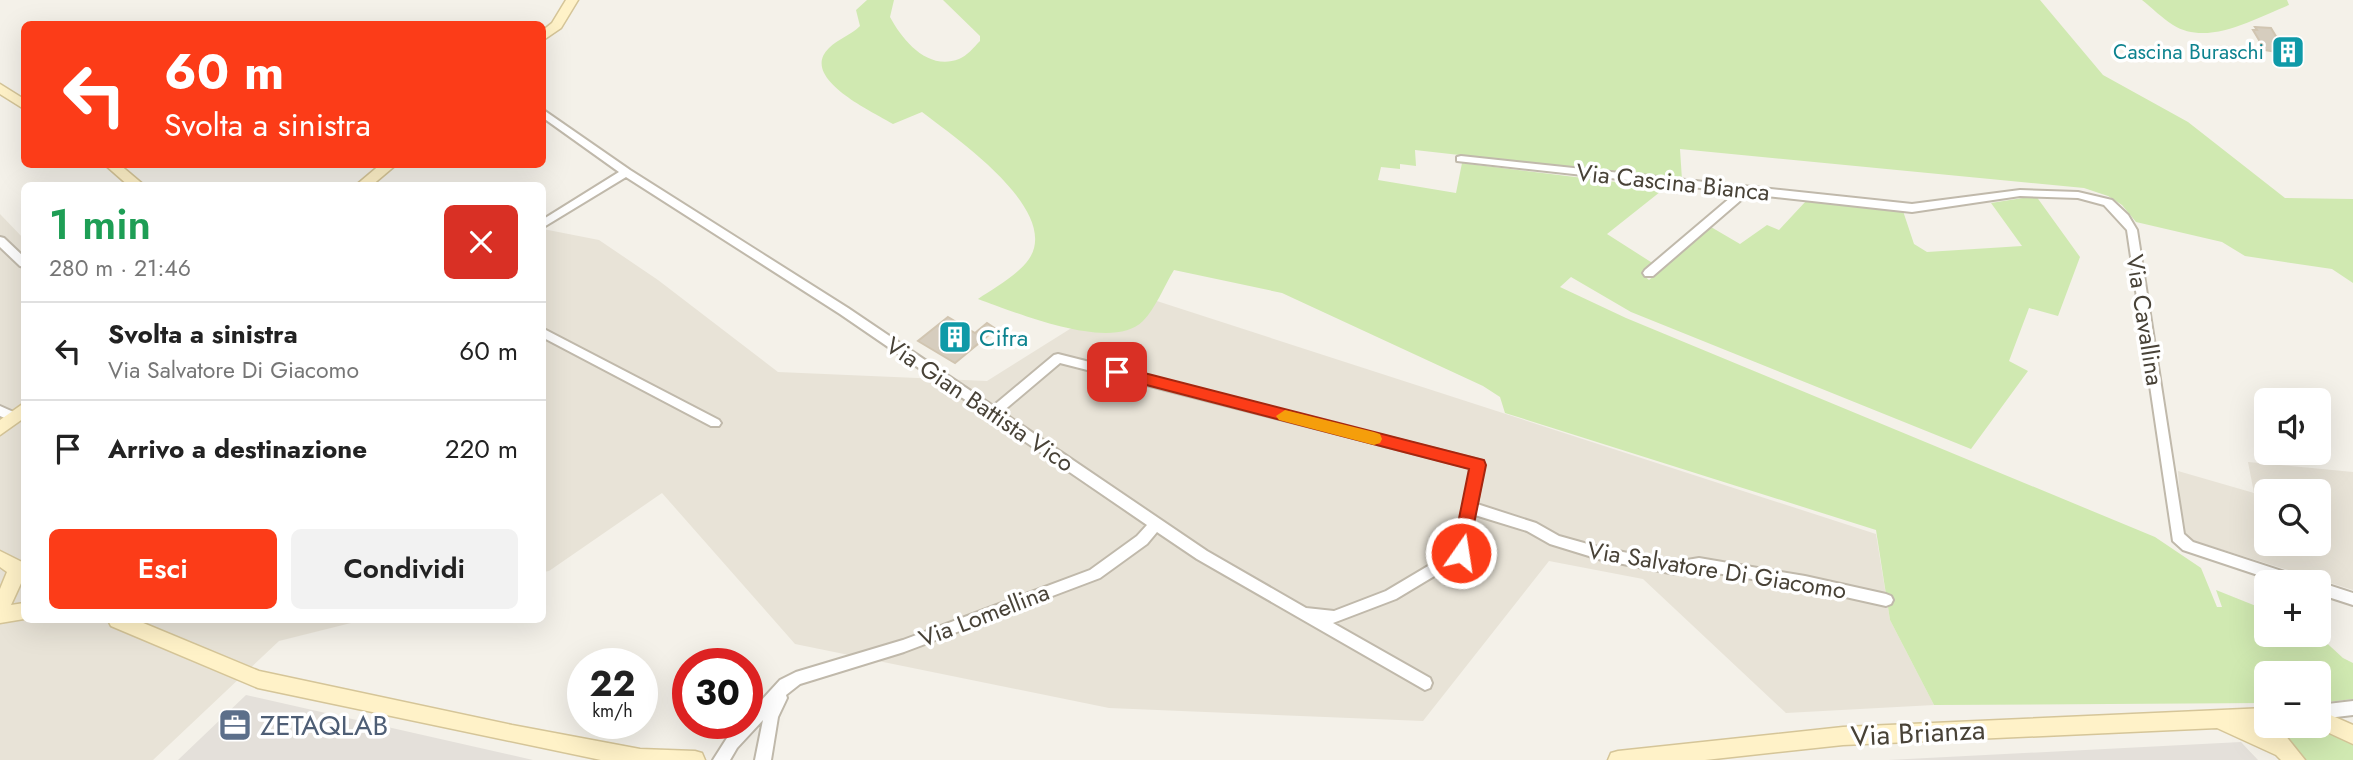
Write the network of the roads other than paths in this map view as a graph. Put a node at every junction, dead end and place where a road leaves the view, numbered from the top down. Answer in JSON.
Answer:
{"nodes":[{"id":1,"x":572,"y":0,"type":"edge"},
{"id":2,"x":546,"y":35,"type":"edge"},
{"id":3,"x":0,"y":88,"type":"edge"},
{"id":4,"x":21,"y":103,"type":"edge"},
{"id":5,"x":546,"y":115,"type":"edge"},
{"id":6,"x":1461,"y":159,"type":"dead end"},
{"id":7,"x":115,"y":168,"type":"edge"},
{"id":8,"x":386,"y":168,"type":"edge"},
{"id":9,"x":626,"y":172,"type":"junction"},
{"id":10,"x":134,"y":182,"type":"edge"},
{"id":11,"x":366,"y":182,"type":"edge"},
{"id":12,"x":1746,"y":190,"type":"junction"},
{"id":13,"x":1886,"y":205,"type":"joint"},
{"id":14,"x":546,"y":222,"type":"edge"},
{"id":15,"x":2,"y":246,"type":"edge"},
{"id":16,"x":21,"y":261,"type":"edge"},
{"id":17,"x":1649,"y":273,"type":"dead end"},
{"id":18,"x":546,"y":334,"type":"edge"},
{"id":19,"x":13,"y":412,"type":"edge"},
{"id":20,"x":992,"y":414,"type":"junction"},
{"id":21,"x":715,"y":423,"type":"dead end"},
{"id":22,"x":0,"y":429,"type":"edge"},
{"id":23,"x":1471,"y":508,"type":"junction"},
{"id":24,"x":1156,"y":524,"type":"junction"},
{"id":25,"x":0,"y":558,"type":"edge"},
{"id":26,"x":2261,"y":570,"type":"edge"},
{"id":27,"x":21,"y":571,"type":"edge"},
{"id":28,"x":2331,"y":593,"type":"edge"},
{"id":29,"x":2353,"y":599,"type":"edge"},
{"id":30,"x":1886,"y":600,"type":"dead end"},
{"id":31,"x":13,"y":609,"type":"edge"},
{"id":32,"x":1301,"y":612,"type":"junction"},
{"id":33,"x":124,"y":623,"type":"edge"},
{"id":34,"x":796,"y":679,"type":"junction"},
{"id":35,"x":1425,"y":683,"type":"dead end"},
{"id":36,"x":2353,"y":708,"type":"edge"},
{"id":37,"x":2331,"y":711,"type":"edge"},
{"id":38,"x":2254,"y":718,"type":"edge"},
{"id":39,"x":2218,"y":721,"type":"junction"},
{"id":40,"x":2331,"y":725,"type":"edge"},
{"id":41,"x":2353,"y":735,"type":"edge"},
{"id":42,"x":2277,"y":738,"type":"edge"},
{"id":43,"x":2288,"y":754,"type":"edge"},
{"id":44,"x":695,"y":760,"type":"edge"},
{"id":45,"x":721,"y":760,"type":"edge"},
{"id":46,"x":763,"y":760,"type":"edge"},
{"id":47,"x":1618,"y":760,"type":"edge"}],
"edges":[{"from":1,"to":2,"type":"street"},
{"from":3,"to":4,"type":"street"},
{"from":5,"to":9,"type":"street","name":"Via Gian Battista Vico"},
{"from":6,"to":12,"type":"street","name":"Via Cascina Bianca"},
{"from":7,"to":10,"type":"street"},
{"from":8,"to":11,"type":"street"},
{"from":9,"to":14,"type":"street"},
{"from":9,"to":20,"type":"street","name":"Via Gian Battista Vico"},
{"from":12,"to":13,"type":"street","name":"Via Cascina Bianca"},
{"from":12,"to":17,"type":"street"},
{"from":13,"to":26,"type":"street","name":"Via Cavallina"},
{"from":15,"to":16,"type":"street"},
{"from":18,"to":21,"type":"street"},
{"from":19,"to":22,"type":"street"},
{"from":20,"to":23,"type":"street"},
{"from":20,"to":24,"type":"street","name":"Via Gian Battista Vico"},
{"from":23,"to":30,"type":"street","name":"Via Salvatore Di Giacomo"},
{"from":23,"to":32,"type":"street"},
{"from":24,"to":32,"type":"street","name":"Via Gian Battista Vico"},
{"from":24,"to":34,"type":"street","name":"Via Lomellina"},
{"from":25,"to":27,"type":"street"},
{"from":27,"to":31,"type":"street"},
{"from":28,"to":29,"type":"street"},
{"from":32,"to":35,"type":"street","name":"Via Gian Battista Vico"},
{"from":33,"to":44,"type":"street"},
{"from":34,"to":45,"type":"street","name":"Via Lomellina"},
{"from":34,"to":46,"type":"street"},
{"from":36,"to":37,"type":"street"},
{"from":38,"to":39,"type":"street","name":"Via Brianza"},
{"from":39,"to":43,"type":"street","name":"Via Brianza"},
{"from":39,"to":47,"type":"street","name":"Via Brianza"},
{"from":40,"to":41,"type":"street"},
{"from":42,"to":43,"type":"street"}]}
